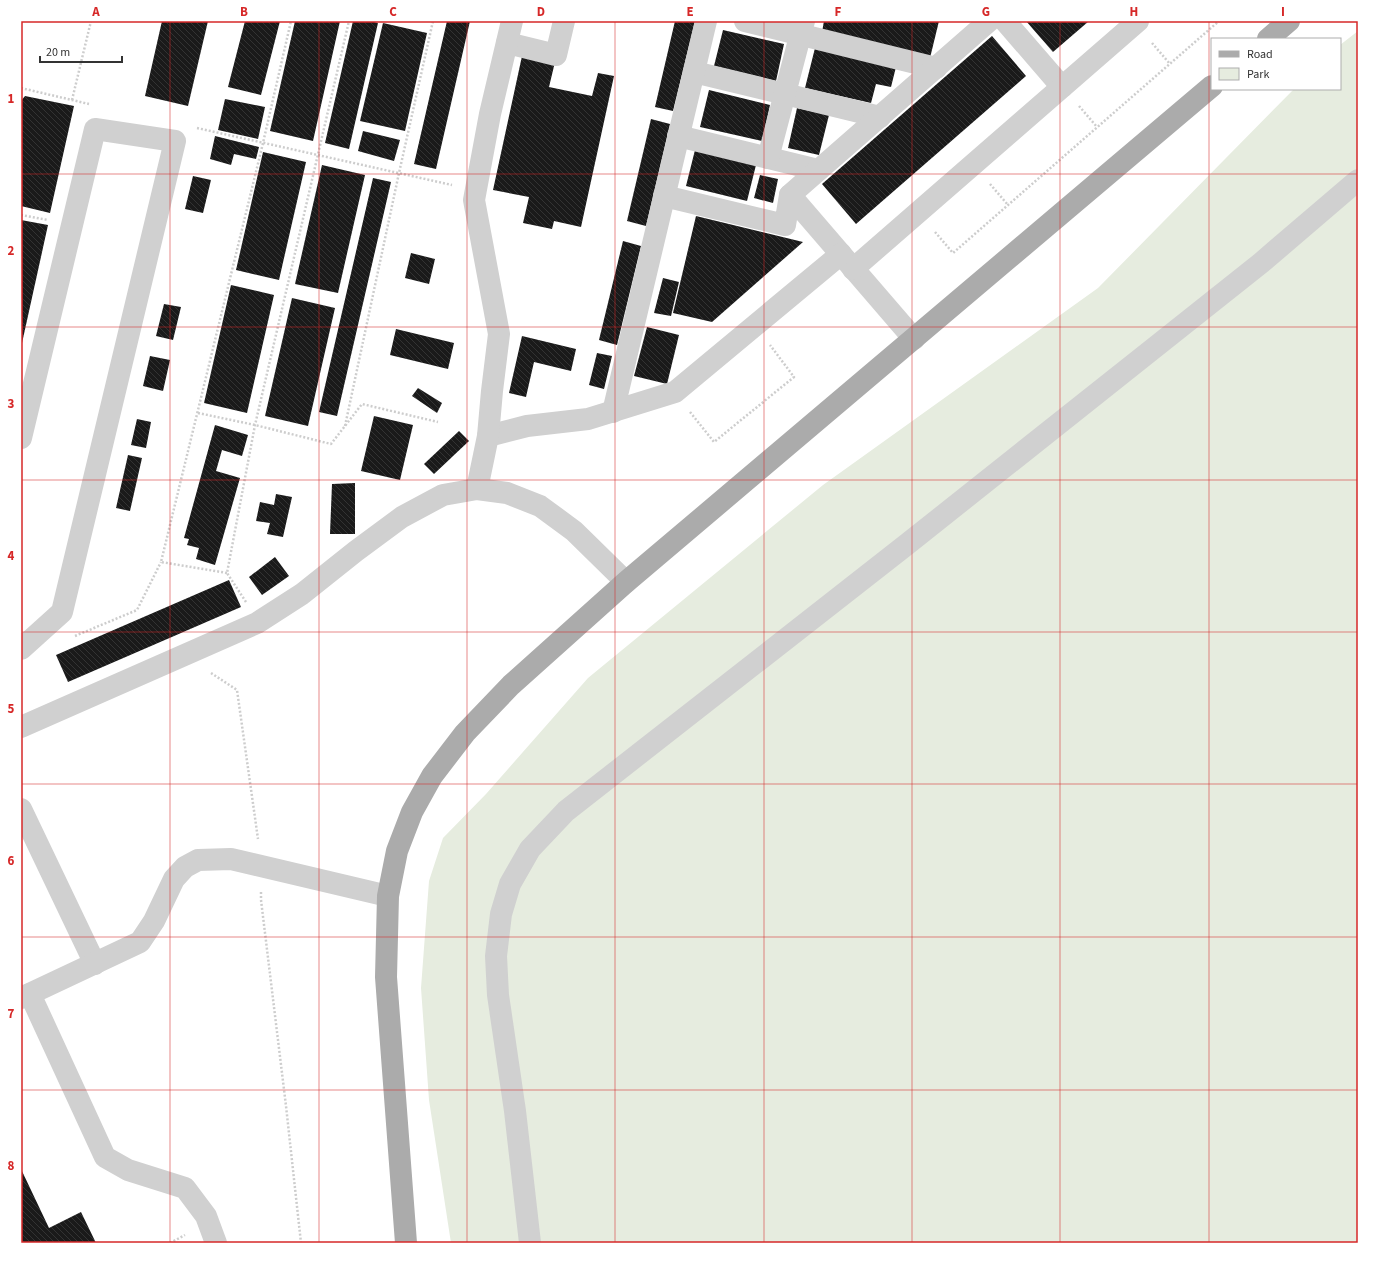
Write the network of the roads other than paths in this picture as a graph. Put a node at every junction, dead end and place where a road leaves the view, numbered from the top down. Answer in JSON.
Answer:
{"nodes":[{"id":1,"x":512,"y":21,"type":"edge"},
{"id":2,"x":564,"y":21,"type":"edge"},
{"id":3,"x":706,"y":21,"type":"edge"},
{"id":4,"x":745,"y":21,"type":"edge"},
{"id":5,"x":990,"y":21,"type":"edge"},
{"id":6,"x":1005,"y":21,"type":"edge"},
{"id":7,"x":1138,"y":21,"type":"edge"},
{"id":8,"x":1289,"y":21,"type":"edge"},
{"id":9,"x":802,"y":28,"type":"edge"},
{"id":10,"x":1269,"y":38,"type":"edge"},
{"id":11,"x":507,"y":43,"type":"junction"},
{"id":12,"x":936,"y":68,"type":"junction"},
{"id":13,"x":694,"y":72,"type":"junction"},
{"id":14,"x":1062,"y":87,"type":"junction"},
{"id":15,"x":1211,"y":87,"type":"edge"},
{"id":16,"x":784,"y":94,"type":"junction"},
{"id":17,"x":880,"y":116,"type":"junction"},
{"id":18,"x":678,"y":136,"type":"junction"},
{"id":19,"x":768,"y":158,"type":"junction"},
{"id":20,"x":818,"y":170,"type":"junction"},
{"id":21,"x":1358,"y":180,"type":"edge"},
{"id":22,"x":790,"y":195,"type":"junction"},
{"id":23,"x":664,"y":196,"type":"junction"},
{"id":24,"x":847,"y":261,"type":"junction"},
{"id":25,"x":914,"y":338,"type":"junction"},
{"id":26,"x":613,"y":412,"type":"junction"},
{"id":27,"x":488,"y":436,"type":"junction"},
{"id":28,"x":21,"y":438,"type":"edge"},
{"id":29,"x":477,"y":489,"type":"junction"},
{"id":30,"x":626,"y":582,"type":"junction"},
{"id":31,"x":21,"y":648,"type":"edge"},
{"id":32,"x":22,"y":723,"type":"edge"},
{"id":33,"x":21,"y":809,"type":"edge"},
{"id":34,"x":388,"y":896,"type":"junction"},
{"id":35,"x":95,"y":964,"type":"junction"},
{"id":36,"x":26,"y":996,"type":"edge"},
{"id":37,"x":216,"y":1243,"type":"edge"},
{"id":38,"x":406,"y":1243,"type":"edge"},
{"id":39,"x":530,"y":1243,"type":"edge"}],
"edges":[{"from":1,"to":11,"type":"street"},
{"from":2,"to":11,"type":"street"},
{"from":3,"to":13,"type":"street"},
{"from":4,"to":9,"type":"street"},
{"from":5,"to":12,"type":"street"},
{"from":6,"to":14,"type":"street"},
{"from":7,"to":14,"type":"street"},
{"from":8,"to":10,"type":"main road"},
{"from":9,"to":12,"type":"street"},
{"from":9,"to":16,"type":"street"},
{"from":11,"to":27,"type":"street"},
{"from":12,"to":17,"type":"street"},
{"from":13,"to":16,"type":"street"},
{"from":13,"to":18,"type":"street"},
{"from":14,"to":24,"type":"street"},
{"from":15,"to":25,"type":"main road"},
{"from":16,"to":17,"type":"street"},
{"from":16,"to":19,"type":"street"},
{"from":17,"to":20,"type":"street"},
{"from":18,"to":19,"type":"street"},
{"from":18,"to":23,"type":"street"},
{"from":19,"to":20,"type":"street"},
{"from":20,"to":22,"type":"street"},
{"from":21,"to":39,"type":"street"},
{"from":22,"to":23,"type":"street"},
{"from":22,"to":24,"type":"street"},
{"from":23,"to":26,"type":"street"},
{"from":24,"to":25,"type":"street"},
{"from":24,"to":26,"type":"street"},
{"from":25,"to":30,"type":"main road"},
{"from":26,"to":27,"type":"street"},
{"from":27,"to":29,"type":"street"},
{"from":28,"to":31,"type":"street"},
{"from":29,"to":30,"type":"street"},
{"from":29,"to":32,"type":"street"},
{"from":30,"to":34,"type":"main road"},
{"from":33,"to":35,"type":"street"},
{"from":34,"to":35,"type":"street"},
{"from":34,"to":38,"type":"main road"},
{"from":35,"to":36,"type":"street"},
{"from":36,"to":37,"type":"street"}]}
